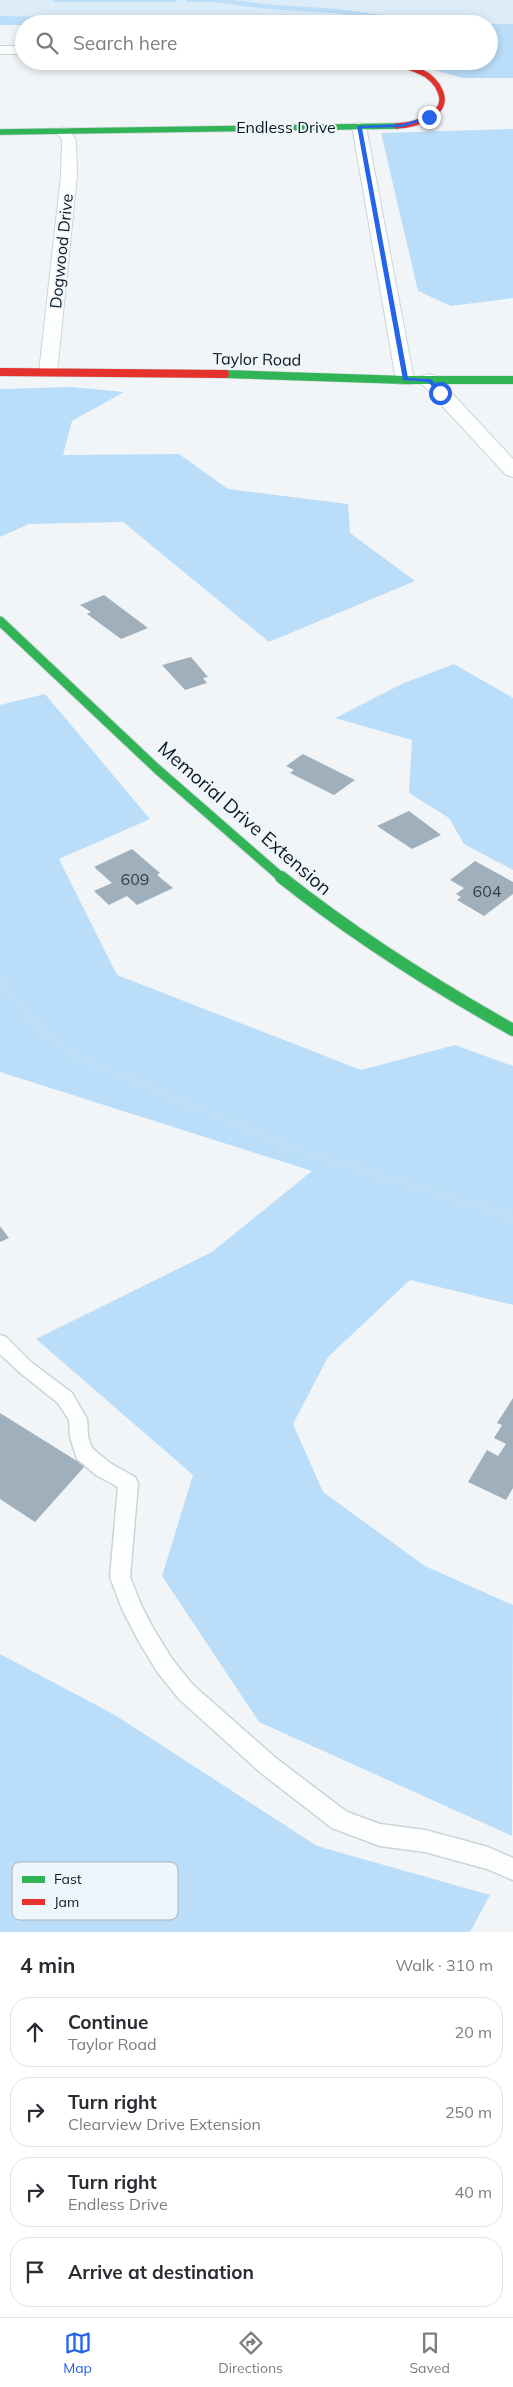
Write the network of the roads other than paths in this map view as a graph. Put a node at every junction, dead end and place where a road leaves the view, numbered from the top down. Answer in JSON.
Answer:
{"nodes":[{"id":1,"x":0,"y":50,"type":"edge"},
{"id":2,"x":15,"y":50,"type":"edge"},
{"id":3,"x":415,"y":70,"type":"edge"},
{"id":4,"x":359,"y":126,"type":"junction"},
{"id":5,"x":64,"y":131,"type":"junction"},
{"id":6,"x":0,"y":132,"type":"edge"},
{"id":7,"x":0,"y":372,"type":"edge"},
{"id":8,"x":48,"y":372,"type":"junction"},
{"id":9,"x":405,"y":380,"type":"junction"},
{"id":10,"x":429,"y":380,"type":"junction"},
{"id":11,"x":513,"y":380,"type":"edge"},
{"id":12,"x":513,"y":471,"type":"edge"},
{"id":13,"x":0,"y":621,"type":"edge"},
{"id":14,"x":513,"y":1030,"type":"edge"},
{"id":15,"x":0,"y":1342,"type":"edge"},
{"id":16,"x":513,"y":1869,"type":"edge"}],
"edges":[{"from":1,"to":2,"type":"street"},
{"from":3,"to":4,"type":"street","name":"Endless Drive"},
{"from":4,"to":5,"type":"street","name":"Endless Drive"},
{"from":4,"to":9,"type":"street"},
{"from":5,"to":6,"type":"street","name":"Endless Drive"},
{"from":5,"to":8,"type":"street","name":"Dogwood Drive"},
{"from":7,"to":8,"type":"street","name":"Taylor Road"},
{"from":8,"to":9,"type":"street","name":"Taylor Road"},
{"from":9,"to":10,"type":"street","name":"Taylor Road"},
{"from":10,"to":11,"type":"street","name":"Taylor Road"},
{"from":10,"to":12,"type":"street"},
{"from":13,"to":14,"type":"street","name":"Memorial Drive Extension"},
{"from":15,"to":16,"type":"lane"}]}
